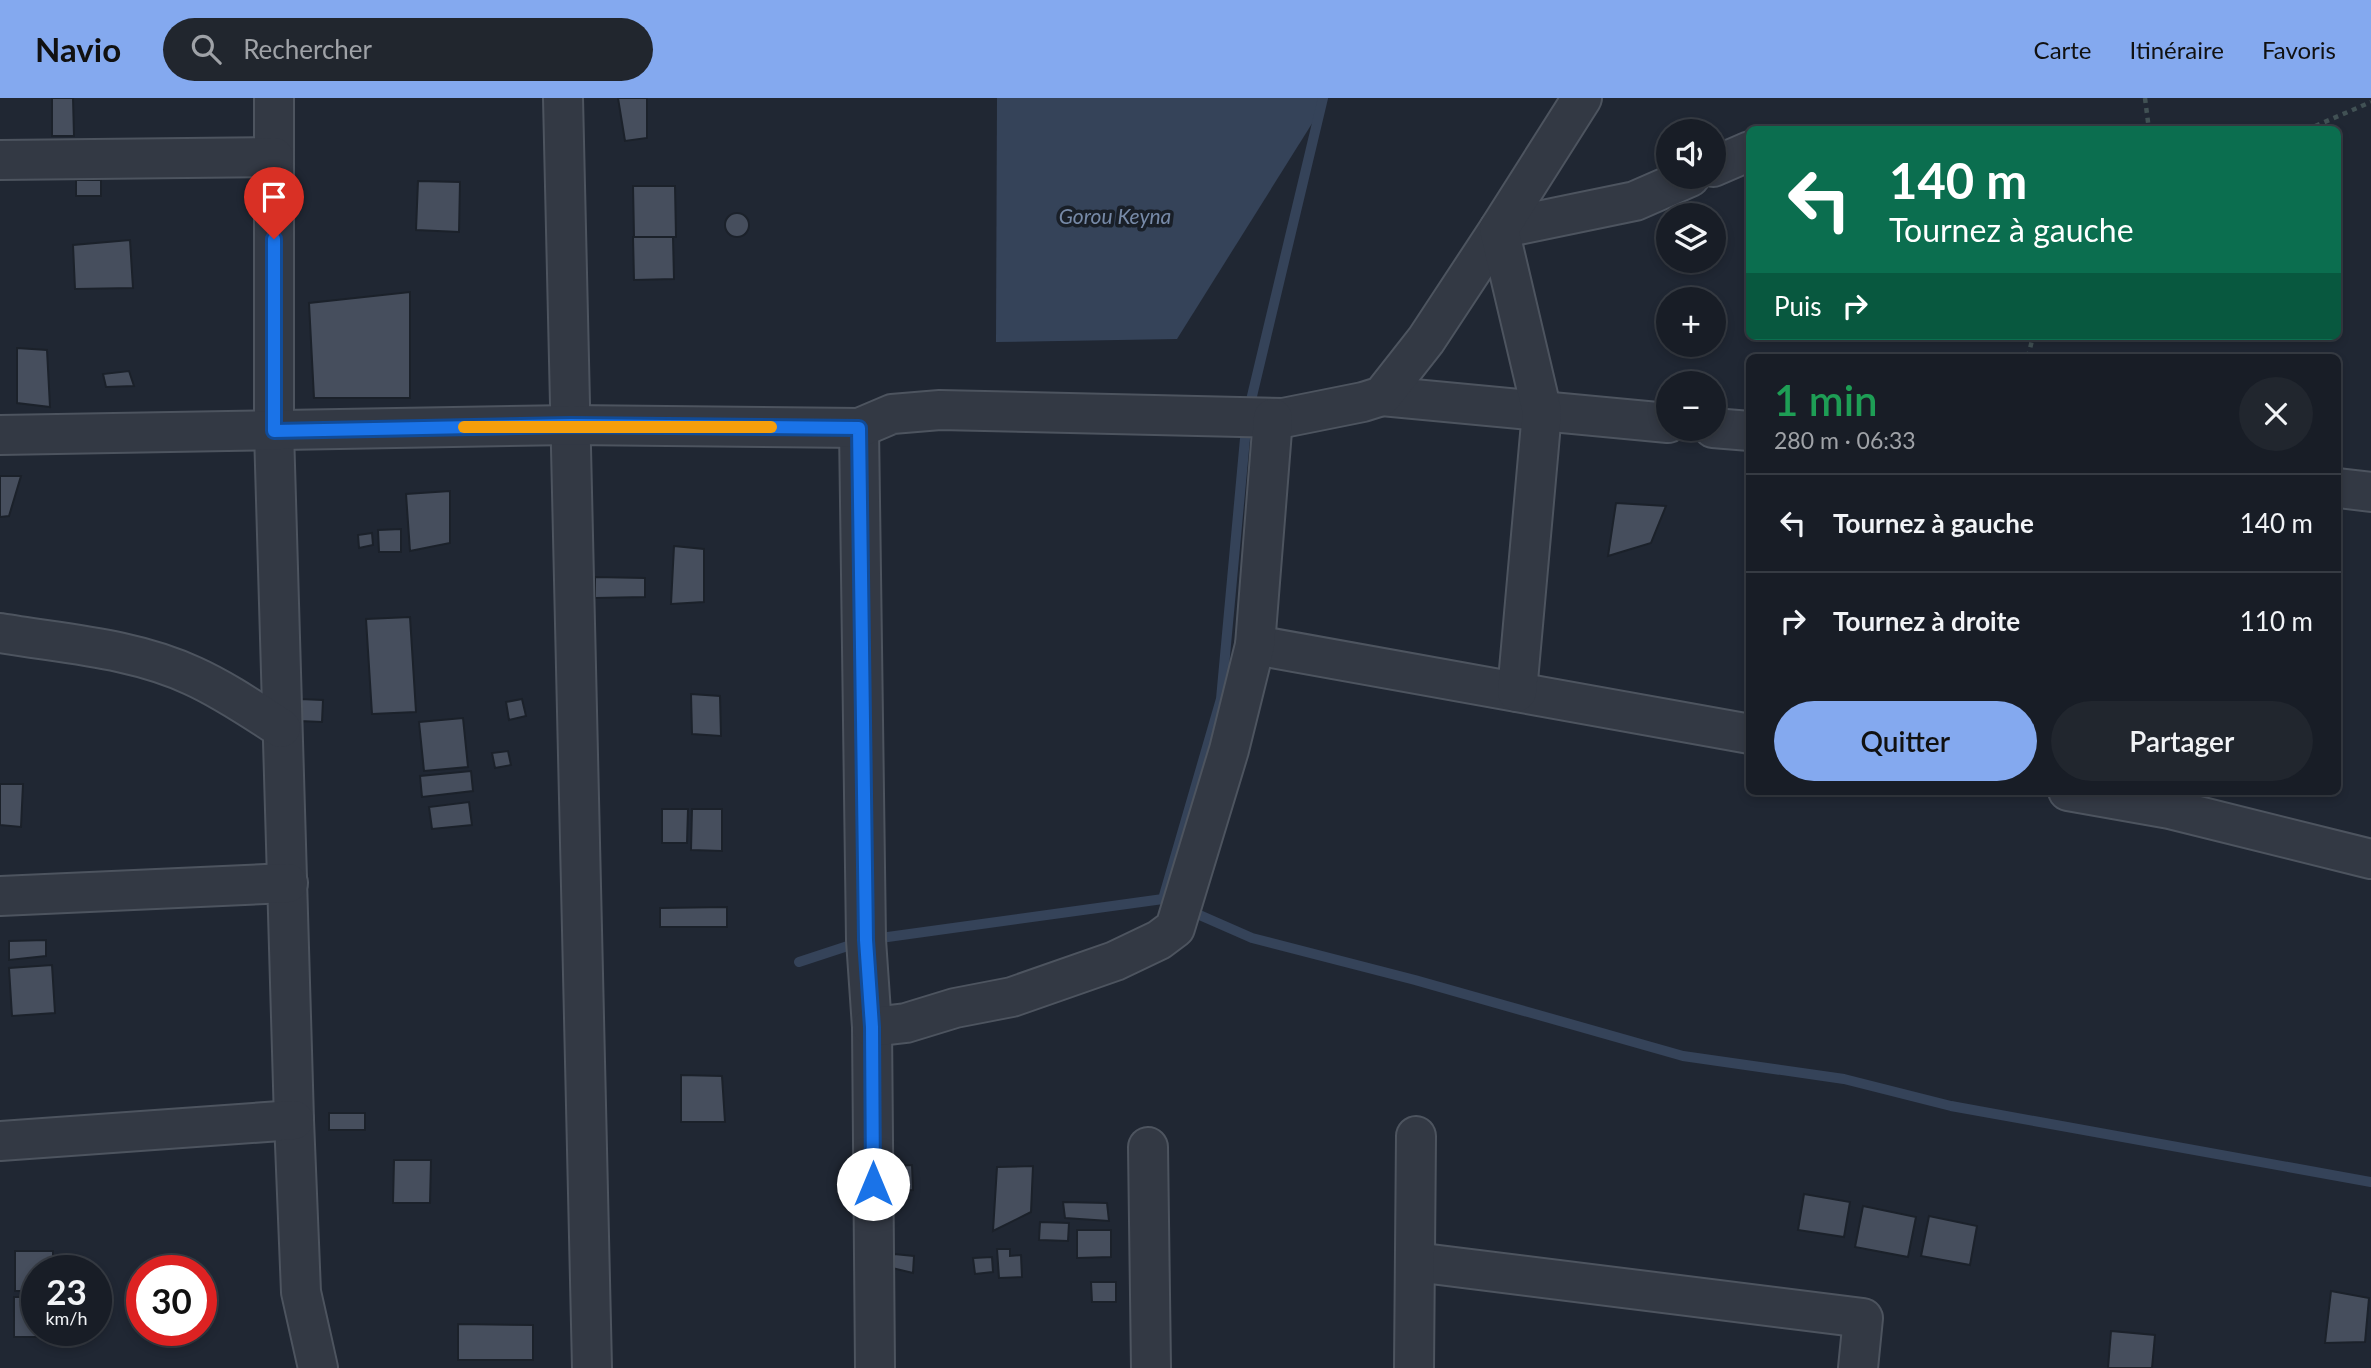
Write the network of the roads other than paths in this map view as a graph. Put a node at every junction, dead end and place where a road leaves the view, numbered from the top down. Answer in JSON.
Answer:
{"nodes":[{"id":1,"x":274,"y":98,"type":"edge"},
{"id":2,"x":563,"y":98,"type":"edge"},
{"id":3,"x":1582,"y":98,"type":"edge"},
{"id":4,"x":1746,"y":152,"type":"edge"},
{"id":5,"x":274,"y":157,"type":"junction"},
{"id":6,"x":0,"y":160,"type":"edge"},
{"id":7,"x":1726,"y":161,"type":"edge"},
{"id":8,"x":1662,"y":189,"type":"edge"},
{"id":9,"x":1499,"y":229,"type":"junction"},
{"id":10,"x":1382,"y":396,"type":"junction"},
{"id":11,"x":1542,"y":412,"type":"junction"},
{"id":12,"x":1273,"y":418,"type":"junction"},
{"id":13,"x":1656,"y":423,"type":"edge"},
{"id":14,"x":571,"y":425,"type":"junction"},
{"id":15,"x":859,"y":428,"type":"junction"},
{"id":16,"x":1726,"y":429,"type":"edge"},
{"id":17,"x":274,"y":431,"type":"junction"},
{"id":18,"x":1746,"y":431,"type":"edge"},
{"id":19,"x":0,"y":435,"type":"edge"},
{"id":20,"x":2341,"y":488,"type":"edge"},
{"id":21,"x":2371,"y":492,"type":"edge"},
{"id":22,"x":0,"y":633,"type":"edge"},
{"id":23,"x":1255,"y":645,"type":"junction"},
{"id":24,"x":1517,"y":692,"type":"junction"},
{"id":25,"x":281,"y":728,"type":"junction"},
{"id":26,"x":1746,"y":733,"type":"edge"},
{"id":27,"x":2114,"y":795,"type":"edge"},
{"id":28,"x":2171,"y":800,"type":"edge"},
{"id":29,"x":2371,"y":859,"type":"edge"},
{"id":30,"x":288,"y":883,"type":"junction"},
{"id":31,"x":0,"y":896,"type":"edge"},
{"id":32,"x":872,"y":1027,"type":"junction"},
{"id":33,"x":294,"y":1120,"type":"junction"},
{"id":34,"x":1416,"y":1136,"type":"dead end"},
{"id":35,"x":0,"y":1141,"type":"edge"},
{"id":36,"x":1148,"y":1147,"type":"dead end"},
{"id":37,"x":1415,"y":1262,"type":"junction"},
{"id":38,"x":318,"y":1368,"type":"edge"},
{"id":39,"x":592,"y":1368,"type":"edge"},
{"id":40,"x":874,"y":1368,"type":"edge"},
{"id":41,"x":1151,"y":1368,"type":"edge"},
{"id":42,"x":1414,"y":1368,"type":"edge"},
{"id":43,"x":1858,"y":1368,"type":"edge"}],
"edges":[{"from":1,"to":5,"type":"street"},
{"from":2,"to":14,"type":"street"},
{"from":3,"to":9,"type":"street"},
{"from":4,"to":7,"type":"street"},
{"from":5,"to":6,"type":"street"},
{"from":5,"to":17,"type":"street"},
{"from":8,"to":9,"type":"street"},
{"from":9,"to":10,"type":"street"},
{"from":9,"to":11,"type":"street"},
{"from":10,"to":11,"type":"street"},
{"from":10,"to":12,"type":"street"},
{"from":11,"to":13,"type":"street"},
{"from":11,"to":24,"type":"street"},
{"from":12,"to":15,"type":"street"},
{"from":12,"to":23,"type":"street"},
{"from":14,"to":15,"type":"street"},
{"from":14,"to":17,"type":"street"},
{"from":14,"to":39,"type":"street"},
{"from":15,"to":32,"type":"street"},
{"from":16,"to":18,"type":"street"},
{"from":17,"to":19,"type":"street"},
{"from":17,"to":25,"type":"street"},
{"from":20,"to":21,"type":"street"},
{"from":22,"to":25,"type":"street"},
{"from":23,"to":24,"type":"street"},
{"from":23,"to":32,"type":"street"},
{"from":24,"to":26,"type":"street"},
{"from":25,"to":30,"type":"street"},
{"from":27,"to":28,"type":"street"},
{"from":28,"to":29,"type":"street"},
{"from":30,"to":31,"type":"street"},
{"from":30,"to":33,"type":"street"},
{"from":32,"to":40,"type":"street"},
{"from":33,"to":35,"type":"street"},
{"from":33,"to":38,"type":"street"},
{"from":34,"to":37,"type":"street"},
{"from":36,"to":41,"type":"street"},
{"from":37,"to":42,"type":"street"},
{"from":37,"to":43,"type":"street"}]}
